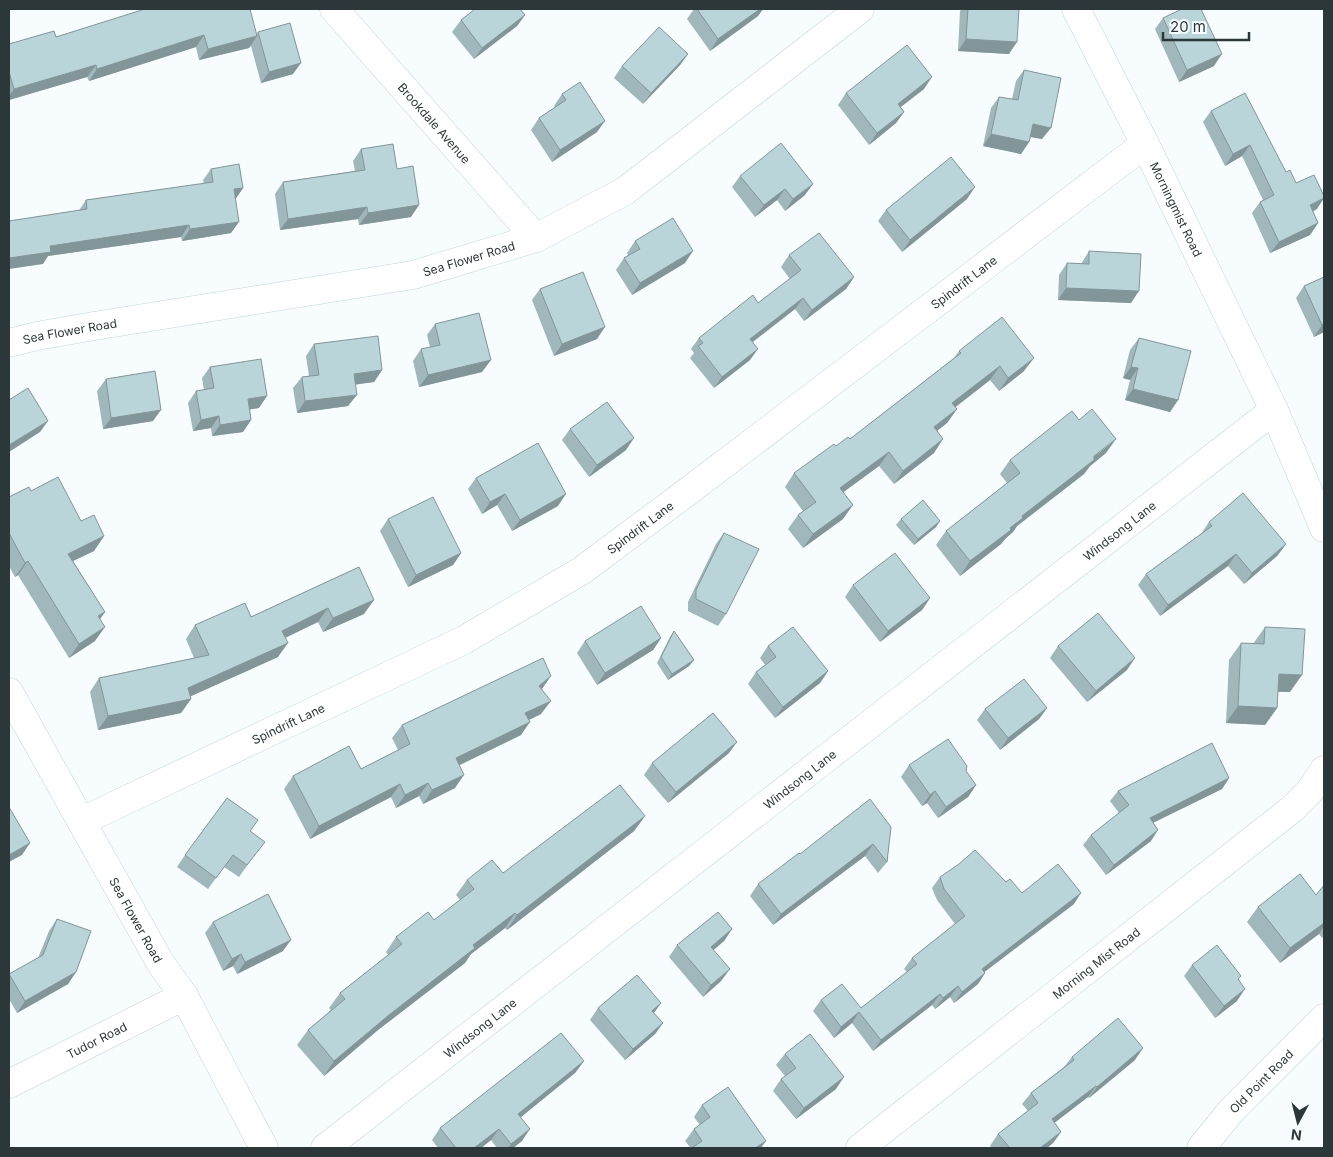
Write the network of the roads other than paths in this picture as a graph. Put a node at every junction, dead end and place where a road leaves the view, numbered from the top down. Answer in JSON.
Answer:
{"nodes":[{"id":1,"x":334,"y":9,"type":"edge"},
{"id":2,"x":860,"y":9,"type":"edge"},
{"id":3,"x":1076,"y":9,"type":"edge"},
{"id":4,"x":1145,"y":144,"type":"junction"},
{"id":5,"x":536,"y":238,"type":"junction"},
{"id":6,"x":9,"y":344,"type":"edge"},
{"id":7,"x":1274,"y":410,"type":"junction"},
{"id":8,"x":1324,"y":528,"type":"edge"},
{"id":9,"x":9,"y":692,"type":"edge"},
{"id":10,"x":1324,"y":770,"type":"edge"},
{"id":11,"x":82,"y":821,"type":"junction"},
{"id":12,"x":184,"y":996,"type":"junction"},
{"id":13,"x":1324,"y":1018,"type":"edge"},
{"id":14,"x":9,"y":1084,"type":"edge"},
{"id":15,"x":264,"y":1148,"type":"edge"},
{"id":16,"x":325,"y":1148,"type":"edge"},
{"id":17,"x":860,"y":1148,"type":"edge"},
{"id":18,"x":1201,"y":1148,"type":"edge"}],
"edges":[{"from":1,"to":5,"type":"street","name":"Brookdale Avenue"},
{"from":2,"to":5,"type":"street","name":"Sea Flower Road"},
{"from":3,"to":4,"type":"street","name":"Morningmist Road"},
{"from":4,"to":7,"type":"street","name":"Morningmist Road"},
{"from":4,"to":11,"type":"street","name":"Spindrift Lane"},
{"from":5,"to":6,"type":"street","name":"Sea Flower Road"},
{"from":7,"to":8,"type":"street"},
{"from":7,"to":16,"type":"street","name":"Windsong Lane"},
{"from":9,"to":11,"type":"street","name":"Sea Flower Road"},
{"from":10,"to":17,"type":"street","name":"Morning Mist Road"},
{"from":11,"to":12,"type":"street","name":"Sea Flower Road"},
{"from":12,"to":14,"type":"street","name":"Tudor Road"},
{"from":12,"to":15,"type":"street","name":"Sea Flower Road"},
{"from":13,"to":18,"type":"street","name":"Old Point Road"}]}
